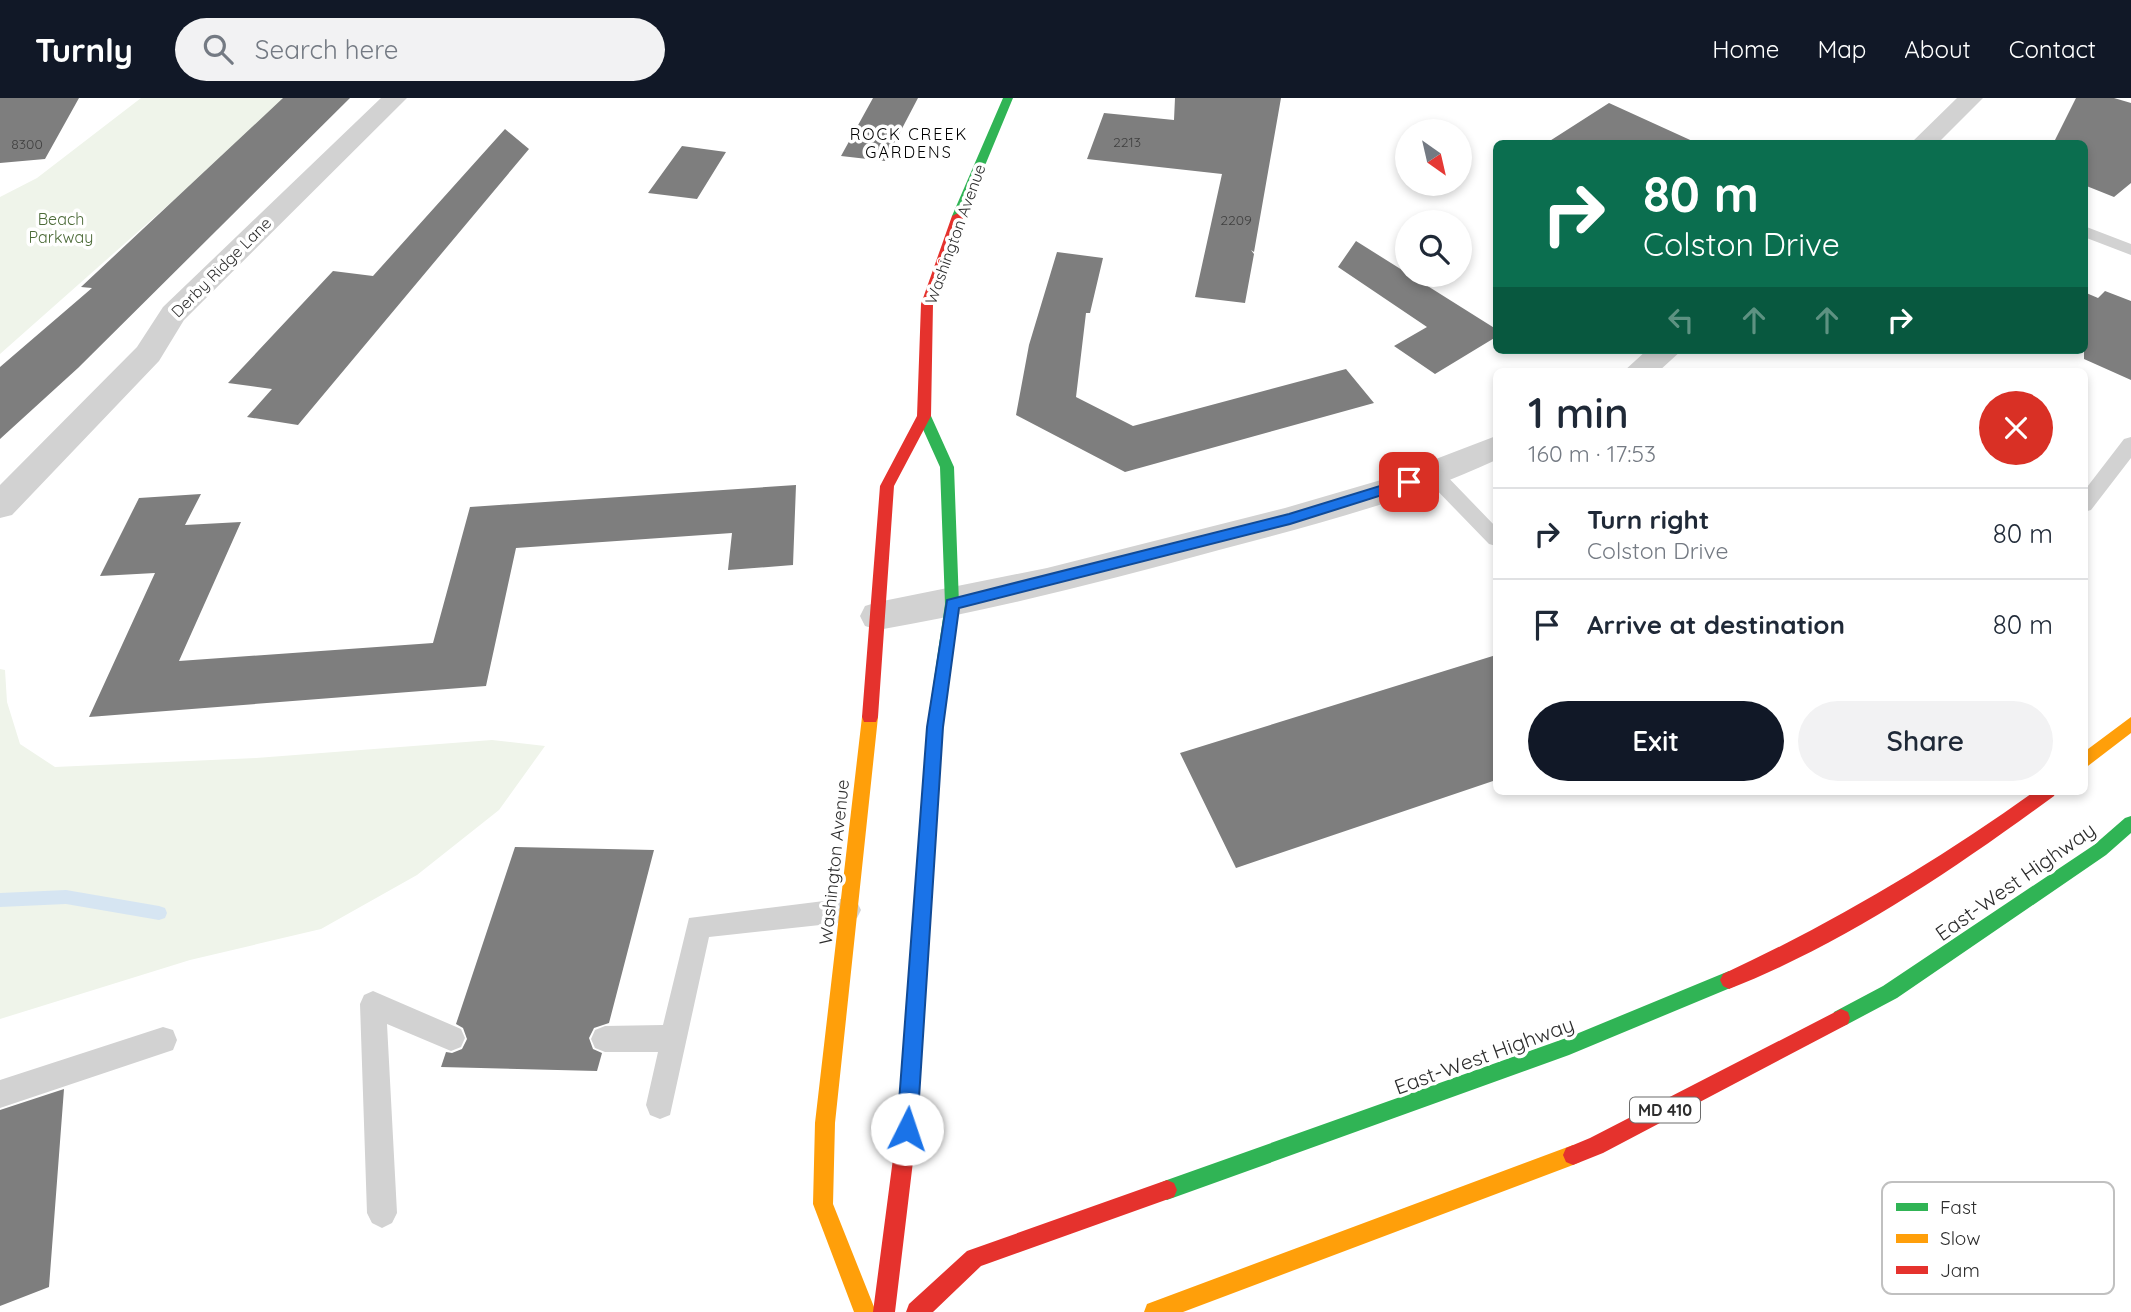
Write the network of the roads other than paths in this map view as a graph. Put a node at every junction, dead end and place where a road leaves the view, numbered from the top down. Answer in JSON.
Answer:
{"nodes":[{"id":1,"x":394,"y":98,"type":"edge"},
{"id":2,"x":1008,"y":98,"type":"edge"},
{"id":3,"x":1971,"y":98,"type":"edge"},
{"id":4,"x":1926,"y":140,"type":"edge"},
{"id":5,"x":2088,"y":233,"type":"edge"},
{"id":6,"x":2131,"y":250,"type":"edge"},
{"id":7,"x":1662,"y":354,"type":"edge"},
{"id":8,"x":1643,"y":368,"type":"edge"},
{"id":9,"x":924,"y":416,"type":"junction"},
{"id":10,"x":2131,"y":444,"type":"edge"},
{"id":11,"x":1493,"y":448,"type":"edge"},
{"id":12,"x":1433,"y":474,"type":"junction"},
{"id":13,"x":2088,"y":500,"type":"edge"},
{"id":14,"x":0,"y":506,"type":"edge"},
{"id":15,"x":1493,"y":536,"type":"edge"},
{"id":16,"x":952,"y":604,"type":"junction"},
{"id":17,"x":878,"y":616,"type":"junction"},
{"id":18,"x":2131,"y":724,"type":"edge"},
{"id":19,"x":2088,"y":759,"type":"edge"},
{"id":20,"x":2043,"y":795,"type":"edge"},
{"id":21,"x":2131,"y":822,"type":"edge"},
{"id":22,"x":848,"y":910,"type":"junction"},
{"id":23,"x":451,"y":1038,"type":"dead end"},
{"id":24,"x":674,"y":1038,"type":"junction"},
{"id":25,"x":606,"y":1039,"type":"dead end"},
{"id":26,"x":163,"y":1040,"type":"dead end"},
{"id":27,"x":0,"y":1094,"type":"edge"},
{"id":28,"x":660,"y":1105,"type":"dead end"},
{"id":29,"x":382,"y":1213,"type":"dead end"},
{"id":30,"x":865,"y":1312,"type":"edge"},
{"id":31,"x":884,"y":1312,"type":"edge"},
{"id":32,"x":916,"y":1312,"type":"edge"},
{"id":33,"x":1155,"y":1312,"type":"edge"}],
"edges":[{"from":1,"to":14,"type":"street","name":"Derby Ridge Lane"},
{"from":2,"to":9,"type":"street","name":"Washington Avenue"},
{"from":3,"to":4,"type":"street"},
{"from":5,"to":6,"type":"lane"},
{"from":7,"to":8,"type":"street"},
{"from":9,"to":16,"type":"street","name":"Washington Avenue"},
{"from":9,"to":17,"type":"street","name":"Washington Avenue"},
{"from":10,"to":13,"type":"lane"},
{"from":11,"to":12,"type":"street"},
{"from":12,"to":15,"type":"lane"},
{"from":12,"to":16,"type":"street"},
{"from":16,"to":17,"type":"street"},
{"from":16,"to":31,"type":"street","name":"Washington Avenue"},
{"from":17,"to":22,"type":"street","name":"Washington Avenue"},
{"from":18,"to":19,"type":"street"},
{"from":20,"to":32,"type":"street","name":"East-West Highway"},
{"from":21,"to":33,"type":"street","name":"East-West Highway","number":"MD 410"},
{"from":22,"to":24,"type":"lane"},
{"from":22,"to":30,"type":"street","name":"Washington Avenue"},
{"from":23,"to":29,"type":"lane"},
{"from":24,"to":25,"type":"lane"},
{"from":24,"to":28,"type":"lane"},
{"from":26,"to":27,"type":"lane"}]}
